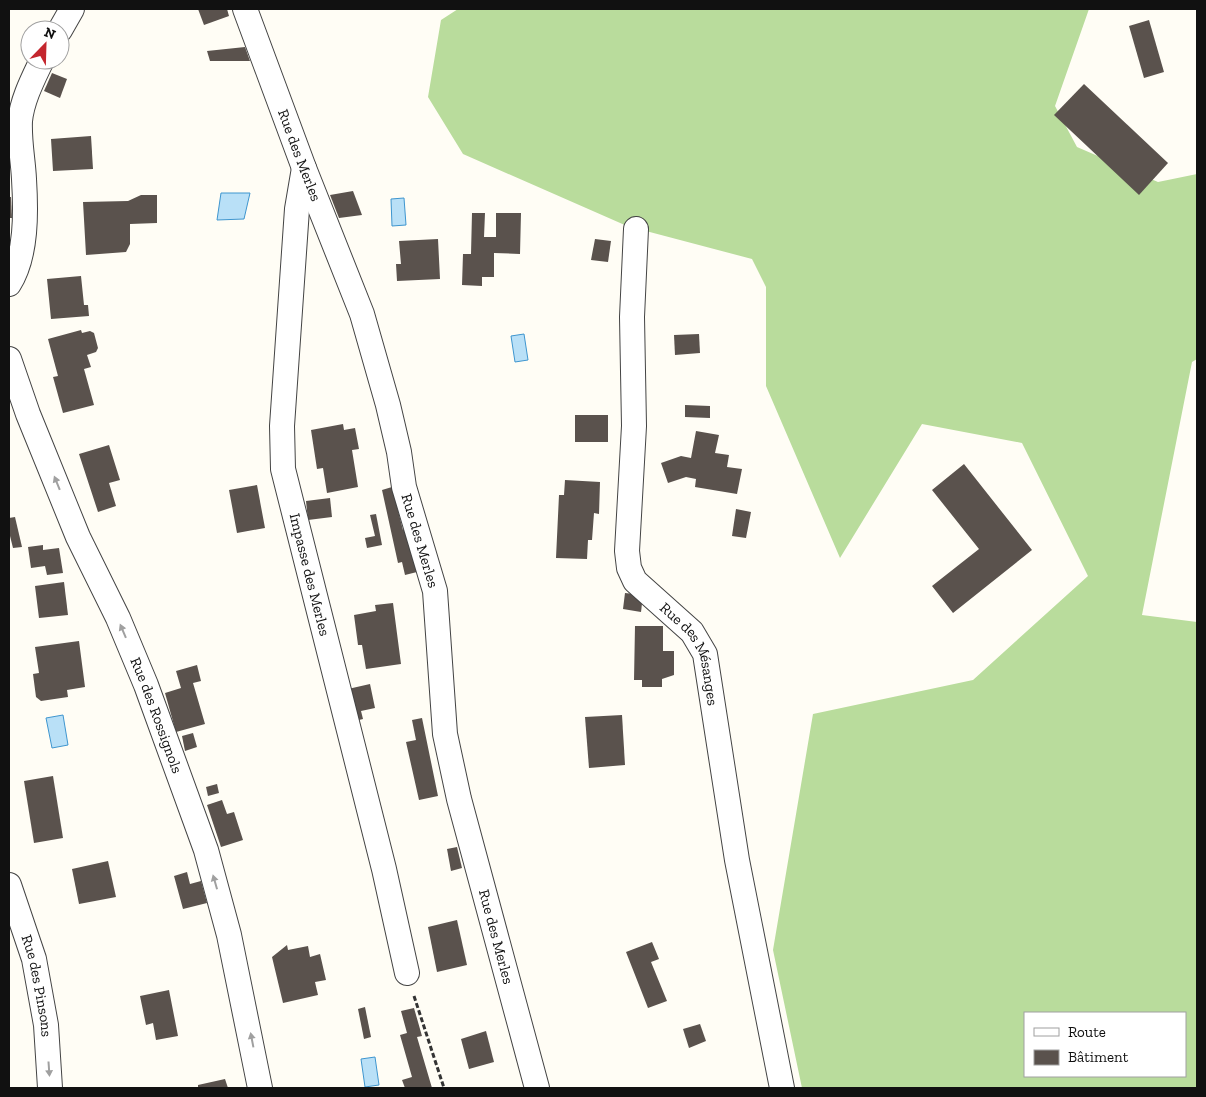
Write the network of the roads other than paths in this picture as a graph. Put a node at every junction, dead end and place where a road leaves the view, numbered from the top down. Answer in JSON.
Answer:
{"nodes":[{"id":1,"x":72,"y":9,"type":"edge"},
{"id":2,"x":245,"y":9,"type":"edge"},
{"id":3,"x":66,"y":20,"type":"edge"},
{"id":4,"x":37,"y":70,"type":"edge"},
{"id":5,"x":304,"y":168,"type":"junction"},
{"id":6,"x":636,"y":229,"type":"dead end"},
{"id":7,"x":9,"y":284,"type":"edge"},
{"id":8,"x":9,"y":359,"type":"edge"},
{"id":9,"x":9,"y":885,"type":"edge"},
{"id":10,"x":407,"y":973,"type":"road end"},
{"id":11,"x":50,"y":1088,"type":"edge"},
{"id":12,"x":260,"y":1088,"type":"edge"},
{"id":13,"x":537,"y":1088,"type":"edge"},
{"id":14,"x":782,"y":1088,"type":"edge"}],
"edges":[{"from":1,"to":3,"type":"street"},
{"from":2,"to":5,"type":"street","name":"Rue des Merles"},
{"from":4,"to":7,"type":"street"},
{"from":5,"to":10,"type":"street","name":"Impasse des Merles"},
{"from":5,"to":13,"type":"street","name":"Rue des Merles"},
{"from":6,"to":14,"type":"street","name":"Rue des Mésanges"},
{"from":12,"to":8,"type":"street","name":"Rue des Rossignols","one_way":true},
{"from":9,"to":11,"type":"street","name":"Rue des Pinsons","one_way":true}]}
